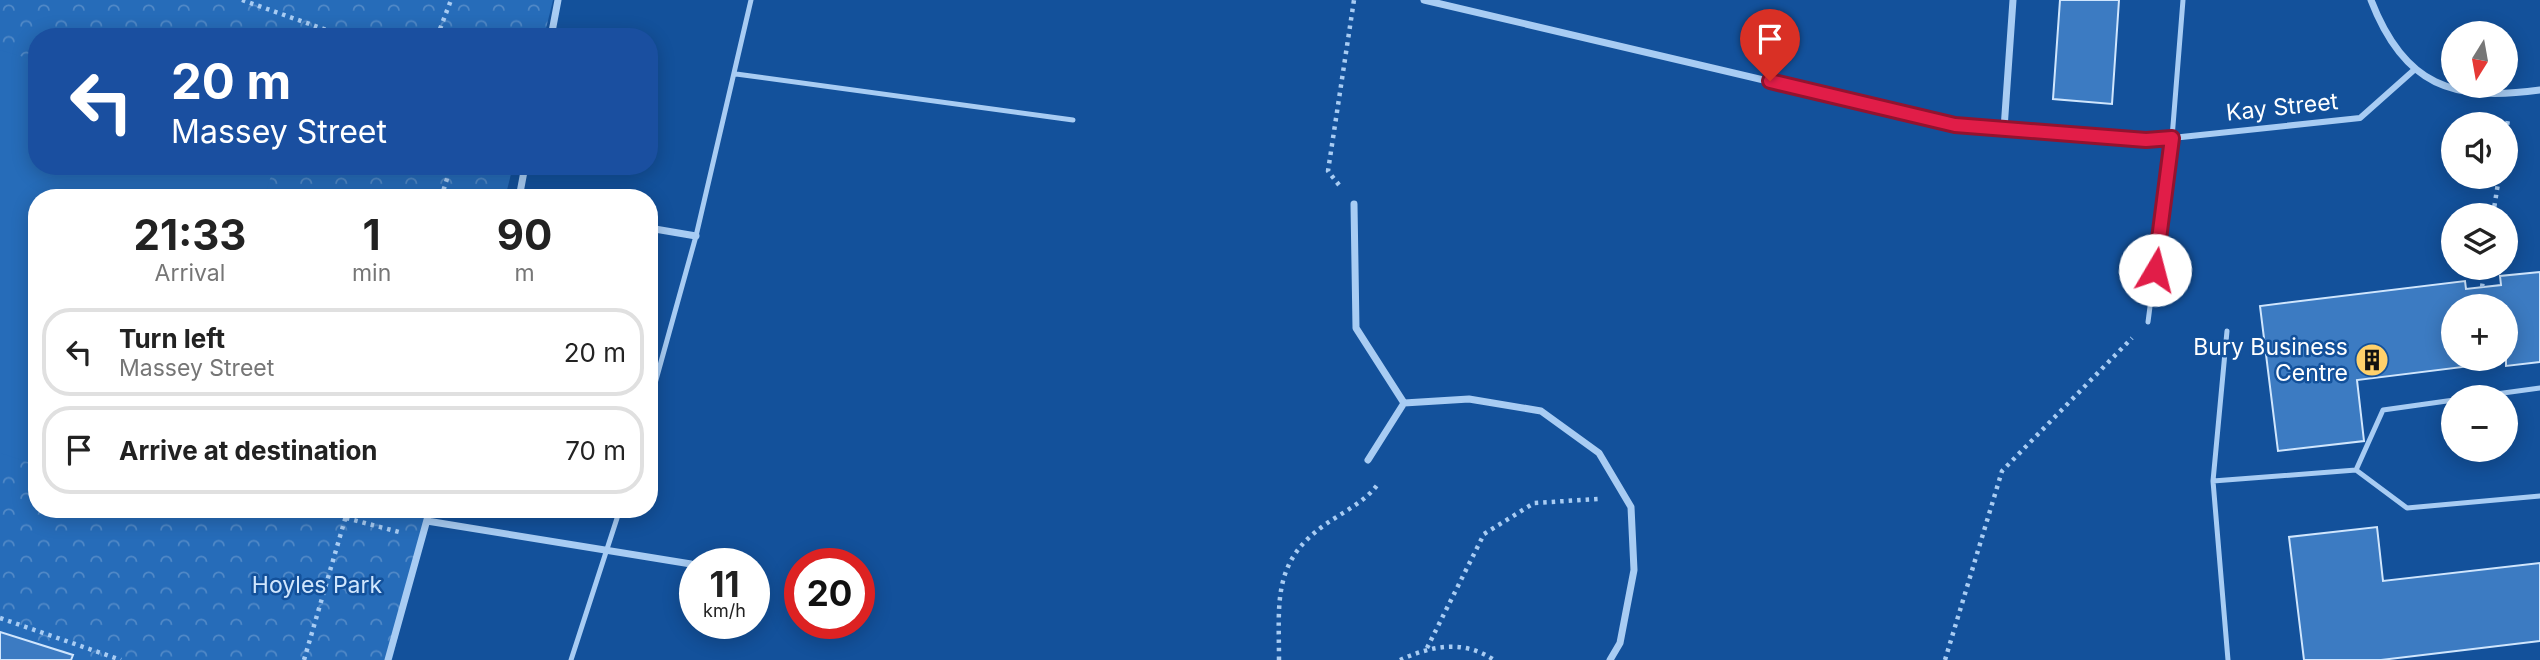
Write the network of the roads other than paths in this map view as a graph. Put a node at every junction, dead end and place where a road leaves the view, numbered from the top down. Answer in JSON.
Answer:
{"nodes":[{"id":1,"x":558,"y":0,"type":"edge"},
{"id":2,"x":751,"y":0,"type":"edge"},
{"id":3,"x":1424,"y":0,"type":"edge"},
{"id":4,"x":2013,"y":0,"type":"edge"},
{"id":5,"x":2183,"y":0,"type":"edge"},
{"id":6,"x":2371,"y":0,"type":"edge"},
{"id":7,"x":553,"y":28,"type":"edge"},
{"id":8,"x":2414,"y":71,"type":"junction"},
{"id":9,"x":736,"y":74,"type":"junction"},
{"id":10,"x":2540,"y":90,"type":"edge"},
{"id":11,"x":1073,"y":120,"type":"dead end"},
{"id":12,"x":2004,"y":129,"type":"junction"},
{"id":13,"x":2172,"y":138,"type":"junction"},
{"id":14,"x":1354,"y":205,"type":"road end"},
{"id":15,"x":658,"y":230,"type":"edge"},
{"id":16,"x":696,"y":236,"type":"junction"},
{"id":17,"x":2148,"y":322,"type":"road end"},
{"id":18,"x":2227,"y":331,"type":"dead end"},
{"id":19,"x":658,"y":373,"type":"edge"},
{"id":20,"x":2540,"y":388,"type":"edge"},
{"id":21,"x":2518,"y":391,"type":"edge"},
{"id":22,"x":2441,"y":402,"type":"edge"},
{"id":23,"x":1404,"y":403,"type":"junction"},
{"id":24,"x":1368,"y":460,"type":"road end"},
{"id":25,"x":2356,"y":470,"type":"junction"},
{"id":26,"x":2213,"y":481,"type":"junction"},
{"id":27,"x":2540,"y":496,"type":"edge"},
{"id":28,"x":428,"y":518,"type":"edge"},
{"id":29,"x":617,"y":518,"type":"edge"},
{"id":30,"x":427,"y":521,"type":"junction"},
{"id":31,"x":608,"y":550,"type":"junction"},
{"id":32,"x":679,"y":562,"type":"edge"},
{"id":33,"x":388,"y":660,"type":"edge"},
{"id":34,"x":570,"y":660,"type":"edge"},
{"id":35,"x":1611,"y":660,"type":"edge"},
{"id":36,"x":2228,"y":660,"type":"edge"}],
"edges":[{"from":1,"to":7,"type":"street"},
{"from":2,"to":9,"type":"lane"},
{"from":3,"to":12,"type":"street"},
{"from":4,"to":12,"type":"street"},
{"from":5,"to":13,"type":"lane"},
{"from":6,"to":8,"type":"street"},
{"from":8,"to":10,"type":"street"},
{"from":8,"to":13,"type":"street","name":"Kay Street"},
{"from":9,"to":11,"type":"lane"},
{"from":9,"to":16,"type":"lane"},
{"from":12,"to":13,"type":"street"},
{"from":13,"to":17,"type":"lane"},
{"from":14,"to":23,"type":"street"},
{"from":15,"to":16,"type":"street"},
{"from":16,"to":19,"type":"lane"},
{"from":18,"to":26,"type":"lane"},
{"from":20,"to":21,"type":"lane"},
{"from":22,"to":25,"type":"lane"},
{"from":23,"to":24,"type":"street"},
{"from":23,"to":35,"type":"street"},
{"from":25,"to":26,"type":"lane"},
{"from":25,"to":27,"type":"lane"},
{"from":26,"to":36,"type":"lane"},
{"from":28,"to":30,"type":"street"},
{"from":29,"to":31,"type":"lane"},
{"from":30,"to":31,"type":"street"},
{"from":30,"to":33,"type":"street"},
{"from":31,"to":32,"type":"street"},
{"from":31,"to":34,"type":"lane"}]}
